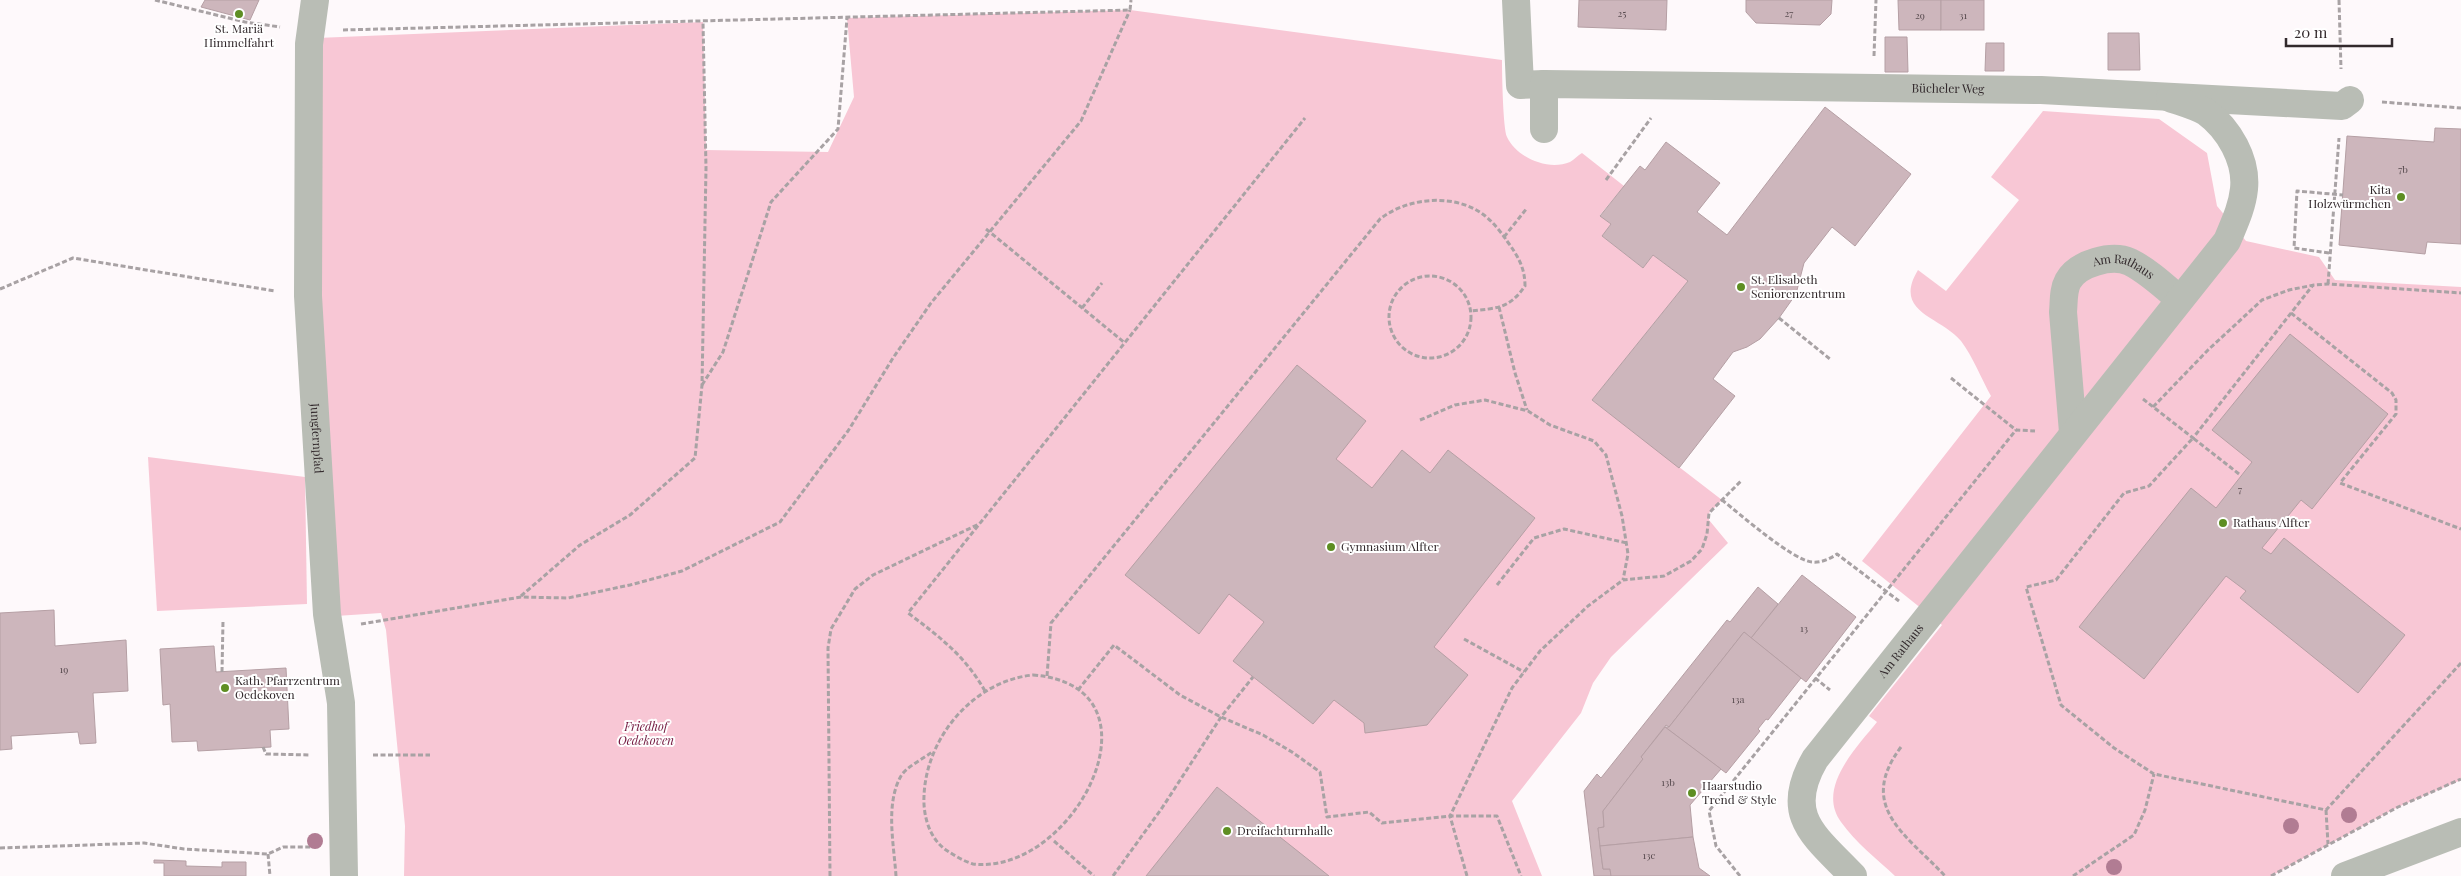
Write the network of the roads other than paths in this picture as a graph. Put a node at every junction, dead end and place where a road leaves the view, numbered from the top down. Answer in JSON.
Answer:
{"nodes":[{"id":1,"x":315,"y":0,"type":"edge"},
{"id":2,"x":1516,"y":0,"type":"edge"},
{"id":3,"x":1544,"y":84,"type":"junction"},
{"id":4,"x":2170,"y":98,"type":"junction"},
{"id":5,"x":2346,"y":103,"type":"road end"},
{"id":6,"x":1544,"y":129,"type":"dead end"},
{"id":7,"x":2179,"y":298,"type":"junction"},
{"id":8,"x":2073,"y":432,"type":"junction"},
{"id":9,"x":2461,"y":832,"type":"edge"},
{"id":10,"x":344,"y":876,"type":"edge"},
{"id":11,"x":1853,"y":876,"type":"edge"},
{"id":12,"x":2345,"y":876,"type":"edge"}],
"edges":[{"from":1,"to":10,"type":"street","name":"Jungfernpfad"},
{"from":2,"to":3,"type":"street","name":"Bücheler Weg"},
{"from":3,"to":4,"type":"street","name":"Bücheler Weg"},
{"from":3,"to":6,"type":"street"},
{"from":4,"to":5,"type":"street","name":"Bücheler Weg"},
{"from":4,"to":7,"type":"street","name":"Am Rathaus"},
{"from":7,"to":8,"type":"street","name":"Am Rathaus"},
{"from":7,"to":8,"type":"street","name":"Am Rathaus"},
{"from":8,"to":11,"type":"street","name":"Am Rathaus"},
{"from":9,"to":12,"type":"street"}]}
